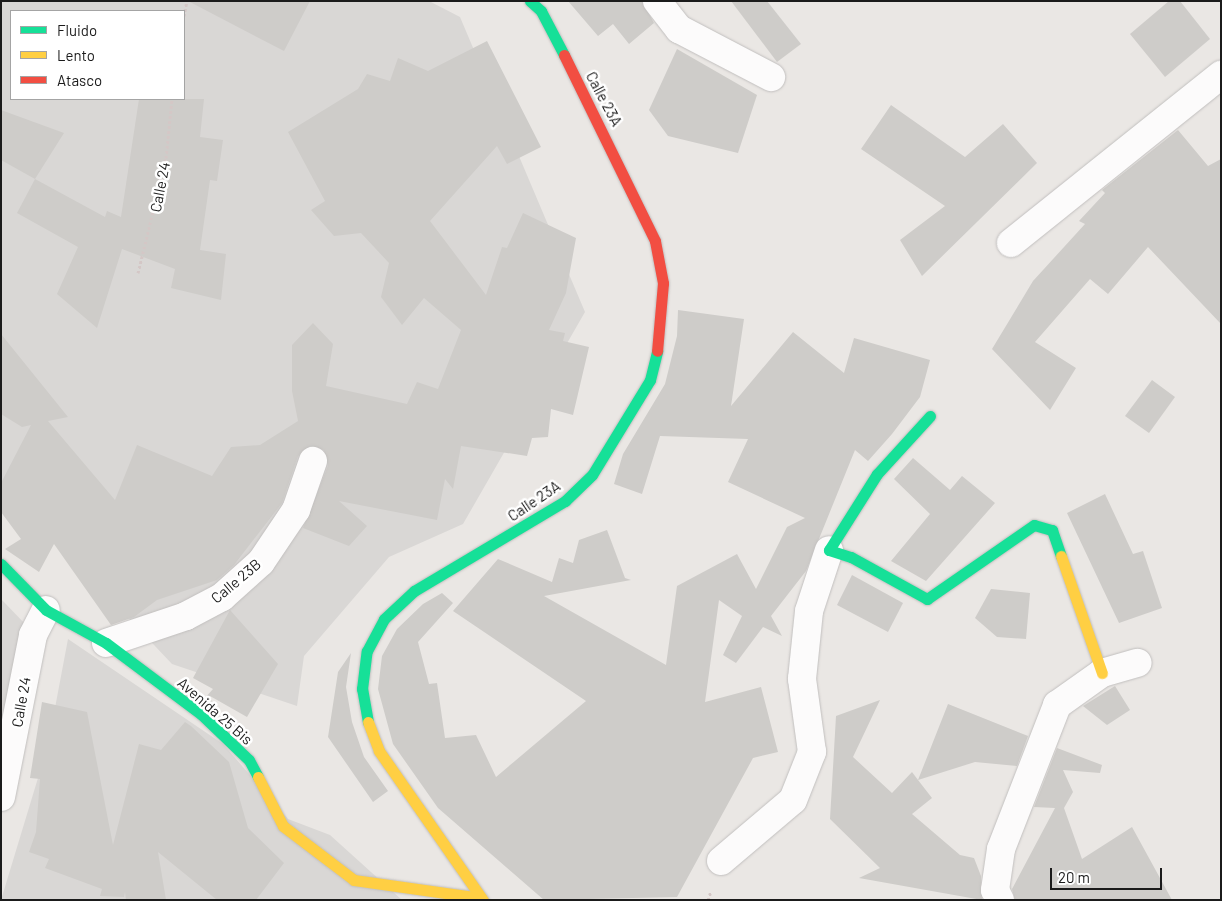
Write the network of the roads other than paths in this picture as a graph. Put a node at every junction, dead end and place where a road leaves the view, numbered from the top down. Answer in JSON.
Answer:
{"nodes":[{"id":1,"x":657,"y":1,"type":"edge"},
{"id":2,"x":541,"y":5,"type":"edge"},
{"id":3,"x":1221,"y":75,"type":"edge"},
{"id":4,"x":771,"y":77,"type":"dead end"},
{"id":5,"x":1011,"y":243,"type":"dead end"},
{"id":6,"x":930,"y":416,"type":"dead end"},
{"id":7,"x":313,"y":461,"type":"dead end"},
{"id":8,"x":829,"y":550,"type":"junction"},
{"id":9,"x":3,"y":570,"type":"edge"},
{"id":10,"x":46,"y":610,"type":"junction"},
{"id":11,"x":106,"y":643,"type":"junction"},
{"id":12,"x":1138,"y":663,"type":"dead end"},
{"id":13,"x":1102,"y":673,"type":"junction"},
{"id":14,"x":1,"y":797,"type":"edge"},
{"id":15,"x":721,"y":861,"type":"dead end"},
{"id":16,"x":482,"y":899,"type":"edge"},
{"id":17,"x":1000,"y":900,"type":"edge"}],
"edges":[{"from":1,"to":4,"type":"street"},
{"from":2,"to":16,"type":"street","name":"Calle 23A"},
{"from":3,"to":5,"type":"street"},
{"from":6,"to":8,"type":"street"},
{"from":7,"to":11,"type":"street","name":"Calle 23B"},
{"from":8,"to":13,"type":"street"},
{"from":8,"to":15,"type":"street"},
{"from":9,"to":10,"type":"street","name":"Avenida 25 Bis"},
{"from":10,"to":11,"type":"street","name":"Avenida 25 Bis"},
{"from":10,"to":14,"type":"street","name":"Calle 24"},
{"from":11,"to":16,"type":"street","name":"Avenida 25 Bis"},
{"from":12,"to":13,"type":"street"},
{"from":13,"to":17,"type":"street"}]}
